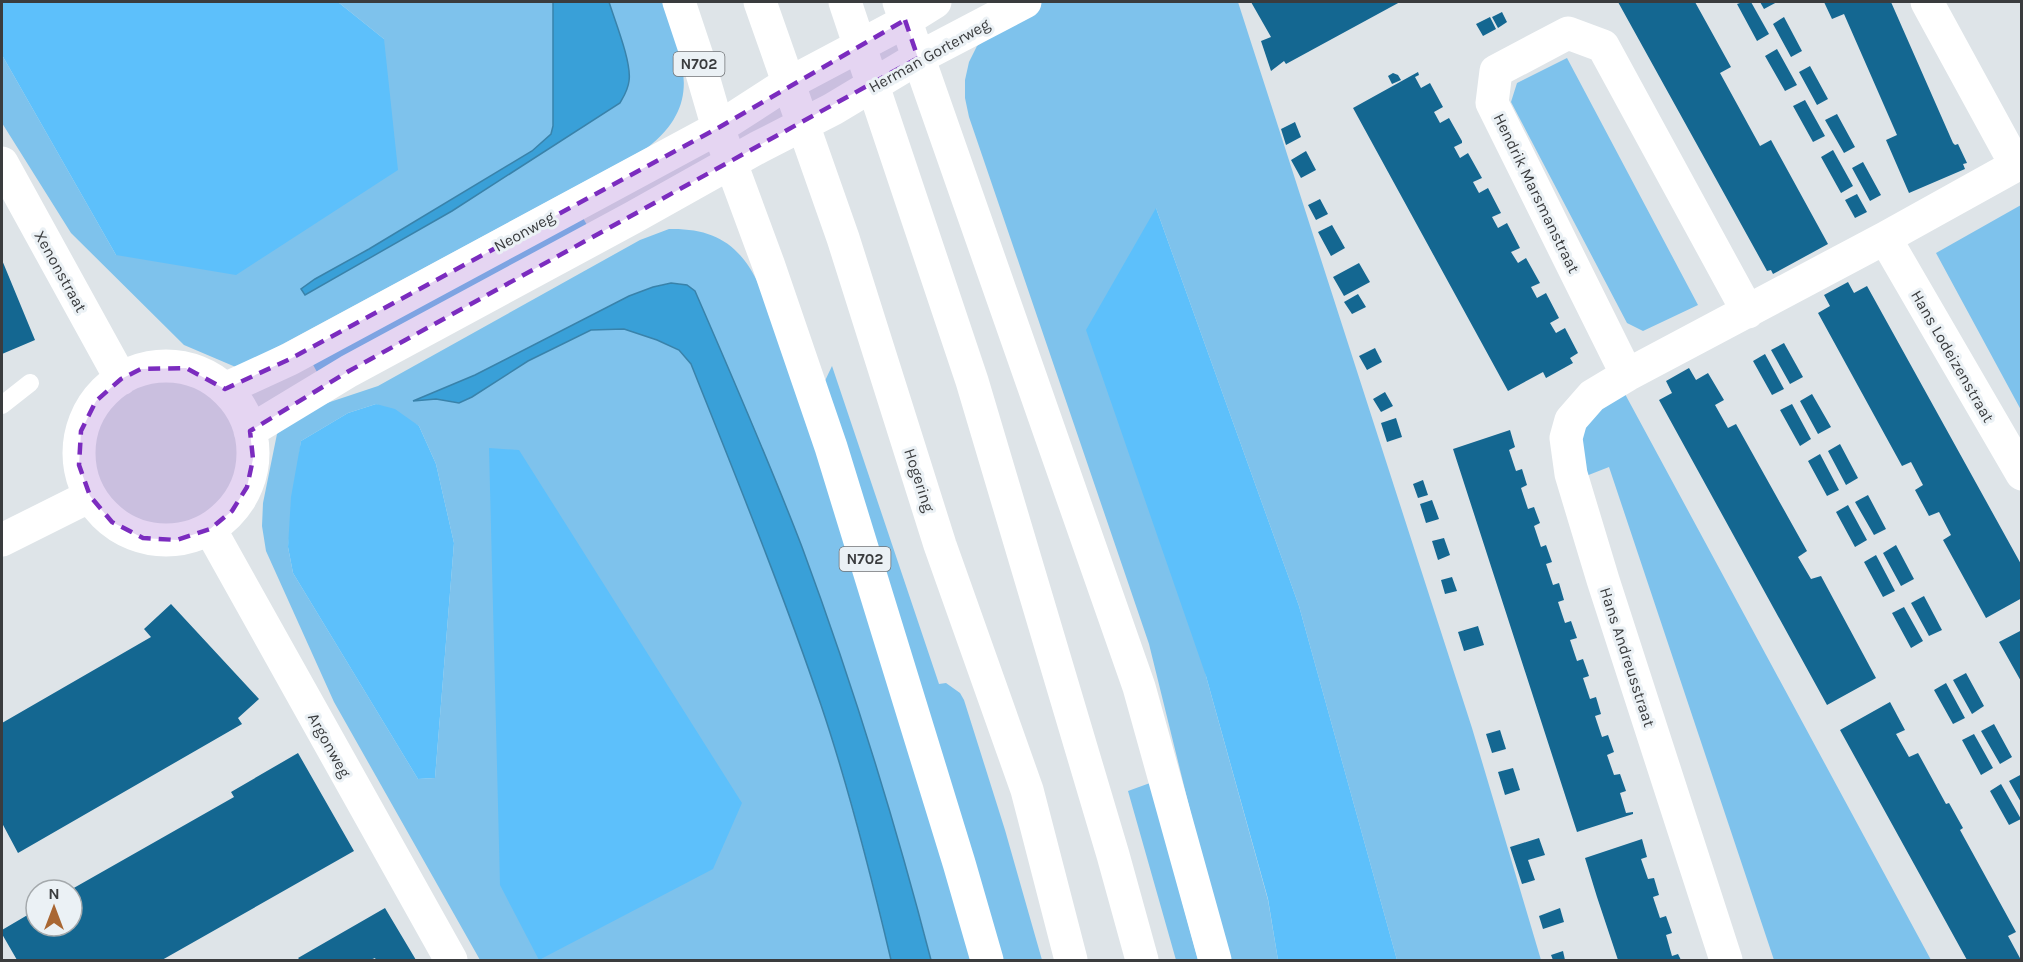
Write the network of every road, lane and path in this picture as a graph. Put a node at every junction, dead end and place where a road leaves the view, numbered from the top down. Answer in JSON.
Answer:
{"nodes":[{"id":1,"x":679,"y":2,"type":"edge"},
{"id":2,"x":760,"y":2,"type":"edge"},
{"id":3,"x":845,"y":2,"type":"edge"},
{"id":4,"x":935,"y":2,"type":"edge"},
{"id":5,"x":1025,"y":2,"type":"edge"},
{"id":6,"x":1927,"y":2,"type":"edge"},
{"id":7,"x":900,"y":16,"type":"edge"},
{"id":8,"x":913,"y":61,"type":"junction"},
{"id":9,"x":718,"y":128,"type":"junction"},
{"id":10,"x":2,"y":163,"type":"edge"},
{"id":11,"x":731,"y":163,"type":"junction"},
{"id":12,"x":2019,"y":164,"type":"edge"},
{"id":13,"x":1885,"y":238,"type":"junction"},
{"id":14,"x":1748,"y":312,"type":"junction"},
{"id":15,"x":1628,"y":375,"type":"junction"},
{"id":16,"x":121,"y":379,"type":"junction"},
{"id":17,"x":30,"y":382,"type":"dead end"},
{"id":18,"x":225,"y":389,"type":"junction"},
{"id":19,"x":2,"y":405,"type":"edge"},
{"id":20,"x":250,"y":431,"type":"junction"},
{"id":21,"x":2022,"y":474,"type":"edge"},
{"id":22,"x":90,"y":496,"type":"junction"},
{"id":23,"x":210,"y":529,"type":"junction"},
{"id":24,"x":2,"y":540,"type":"edge"},
{"id":25,"x":451,"y":960,"type":"edge"},
{"id":26,"x":987,"y":960,"type":"edge"},
{"id":27,"x":1071,"y":960,"type":"edge"},
{"id":28,"x":1142,"y":960,"type":"edge"},
{"id":29,"x":1215,"y":960,"type":"edge"},
{"id":30,"x":1726,"y":960,"type":"edge"}],
"edges":[{"from":1,"to":9,"type":"main road","number":"N702"},
{"from":2,"to":27,"type":"main road","name":"Hogering"},
{"from":3,"to":28,"type":"main road"},
{"from":4,"to":7,"type":"main road"},
{"from":5,"to":8,"type":"main road","name":"Herman Gorterweg"},
{"from":6,"to":12,"type":"main road"},
{"from":7,"to":8,"type":"main road"},
{"from":7,"to":9,"type":"main road","name":"Neonweg"},
{"from":8,"to":11,"type":"main road","name":"Herman Gorterweg"},
{"from":8,"to":29,"type":"main road"},
{"from":9,"to":11,"type":"main road","number":"N702"},
{"from":9,"to":18,"type":"main road","name":"Neonweg"},
{"from":10,"to":16,"type":"main road","name":"Xenonstraat"},
{"from":11,"to":20,"type":"main road"},
{"from":11,"to":26,"type":"main road","number":"N702"},
{"from":12,"to":13,"type":"main road"},
{"from":13,"to":14,"type":"main road"},
{"from":13,"to":21,"type":"main road","name":"Hans Lodeizenstraat"},
{"from":14,"to":15,"type":"main road"},
{"from":14,"to":15,"type":"main road","name":"Hendrik Marsmanstraat"},
{"from":15,"to":30,"type":"main road","name":"Hans Andreusstraat"},
{"from":16,"to":18,"type":"main road"},
{"from":16,"to":22,"type":"main road"},
{"from":17,"to":19,"type":"lane"},
{"from":18,"to":20,"type":"main road"},
{"from":20,"to":23,"type":"main road"},
{"from":22,"to":23,"type":"main road"},
{"from":22,"to":24,"type":"main road"},
{"from":23,"to":25,"type":"main road","name":"Argonweg"}]}
